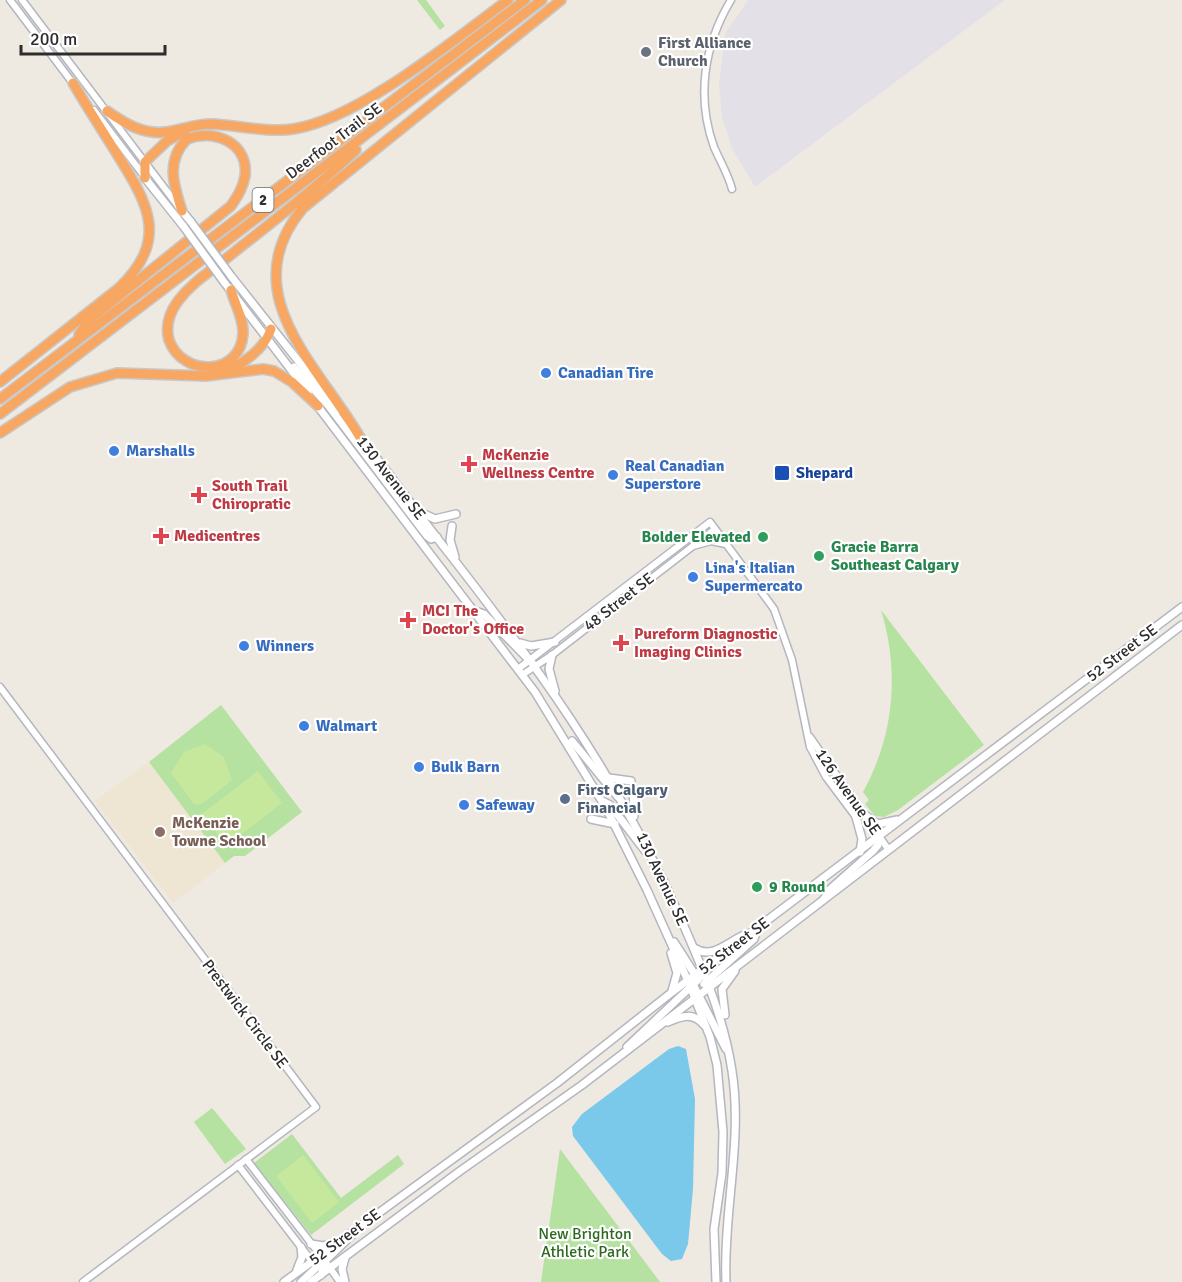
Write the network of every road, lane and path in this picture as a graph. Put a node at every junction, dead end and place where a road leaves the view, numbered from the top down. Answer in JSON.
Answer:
{"nodes":[{"id":1,"x":10,"y":0,"type":"edge"},
{"id":2,"x":22,"y":0,"type":"edge"},
{"id":3,"x":508,"y":0,"type":"edge"},
{"id":4,"x":525,"y":0,"type":"edge"},
{"id":5,"x":542,"y":0,"type":"edge"},
{"id":6,"x":561,"y":0,"type":"edge"},
{"id":7,"x":731,"y":0,"type":"edge"},
{"id":8,"x":73,"y":83,"type":"junction"},
{"id":9,"x":107,"y":111,"type":"junction"},
{"id":10,"x":387,"y":120,"type":"junction"},
{"id":11,"x":195,"y":126,"type":"junction"},
{"id":12,"x":145,"y":162,"type":"junction"},
{"id":13,"x":145,"y":178,"type":"junction"},
{"id":14,"x":732,"y":189,"type":"dead end"},
{"id":15,"x":182,"y":211,"type":"junction"},
{"id":16,"x":231,"y":290,"type":"junction"},
{"id":17,"x":269,"y":334,"type":"junction"},
{"id":18,"x":76,"y":340,"type":"junction"},
{"id":19,"x":281,"y":356,"type":"junction"},
{"id":20,"x":206,"y":376,"type":"junction"},
{"id":21,"x":0,"y":382,"type":"edge"},
{"id":22,"x":0,"y":399,"type":"edge"},
{"id":23,"x":318,"y":406,"type":"junction"},
{"id":24,"x":0,"y":414,"type":"edge"},
{"id":25,"x":0,"y":433,"type":"edge"},
{"id":26,"x":362,"y":439,"type":"junction"},
{"id":27,"x":417,"y":510,"type":"junction"},
{"id":28,"x":456,"y":514,"type":"dead end"},
{"id":29,"x":710,"y":522,"type":"joint"},
{"id":30,"x":452,"y":526,"type":"dead end"},
{"id":31,"x":715,"y":529,"type":"junction"},
{"id":32,"x":437,"y":537,"type":"junction"},
{"id":33,"x":726,"y":544,"type":"junction"},
{"id":34,"x":690,"y":547,"type":"junction"},
{"id":35,"x":455,"y":560,"type":"junction"},
{"id":36,"x":1182,"y":607,"type":"edge"},
{"id":37,"x":475,"y":611,"type":"junction"},
{"id":38,"x":1182,"y":625,"type":"edge"},
{"id":39,"x":555,"y":642,"type":"junction"},
{"id":40,"x":520,"y":643,"type":"junction"},
{"id":41,"x":552,"y":656,"type":"junction"},
{"id":42,"x":532,"y":662,"type":"junction"},
{"id":43,"x":520,"y":672,"type":"junction"},
{"id":44,"x":0,"y":687,"type":"edge"},
{"id":45,"x":556,"y":693,"type":"junction"},
{"id":46,"x":562,"y":733,"type":"junction"},
{"id":47,"x":609,"y":778,"type":"junction"},
{"id":48,"x":621,"y":797,"type":"junction"},
{"id":49,"x":602,"y":801,"type":"junction"},
{"id":50,"x":859,"y":815,"type":"junction"},
{"id":51,"x":906,"y":817,"type":"junction"},
{"id":52,"x":591,"y":819,"type":"dead end"},
{"id":53,"x":635,"y":822,"type":"junction"},
{"id":54,"x":615,"y":824,"type":"junction"},
{"id":55,"x":879,"y":837,"type":"junction"},
{"id":56,"x":888,"y":849,"type":"junction"},
{"id":57,"x":860,"y":852,"type":"junction"},
{"id":58,"x":653,"y":858,"type":"junction"},
{"id":59,"x":823,"y":901,"type":"junction"},
{"id":60,"x":757,"y":928,"type":"junction"},
{"id":61,"x":666,"y":933,"type":"junction"},
{"id":62,"x":749,"y":935,"type":"junction"},
{"id":63,"x":694,"y":948,"type":"junction"},
{"id":64,"x":749,"y":957,"type":"junction"},
{"id":65,"x":702,"y":971,"type":"junction"},
{"id":66,"x":698,"y":986,"type":"junction"},
{"id":67,"x":671,"y":993,"type":"junction"},
{"id":68,"x":662,"y":1024,"type":"junction"},
{"id":69,"x":707,"y":1029,"type":"junction"},
{"id":70,"x":620,"y":1056,"type":"junction"},
{"id":71,"x":729,"y":1056,"type":"junction"},
{"id":72,"x":734,"y":1095,"type":"junction"},
{"id":73,"x":246,"y":1160,"type":"junction"},
{"id":74,"x":238,"y":1166,"type":"junction"},
{"id":75,"x":361,"y":1225,"type":"junction"},
{"id":76,"x":337,"y":1241,"type":"junction"},
{"id":77,"x":311,"y":1244,"type":"junction"},
{"id":78,"x":301,"y":1247,"type":"junction"},
{"id":79,"x":320,"y":1254,"type":"junction"},
{"id":80,"x":345,"y":1258,"type":"junction"},
{"id":81,"x":314,"y":1264,"type":"junction"},
{"id":82,"x":328,"y":1265,"type":"junction"},
{"id":83,"x":295,"y":1273,"type":"junction"},
{"id":84,"x":321,"y":1275,"type":"junction"},
{"id":85,"x":83,"y":1282,"type":"edge"},
{"id":86,"x":284,"y":1282,"type":"edge"},
{"id":87,"x":301,"y":1282,"type":"edge"},
{"id":88,"x":311,"y":1282,"type":"edge"},
{"id":89,"x":326,"y":1282,"type":"edge"},
{"id":90,"x":340,"y":1282,"type":"edge"},
{"id":91,"x":345,"y":1282,"type":"edge"},
{"id":92,"x":716,"y":1282,"type":"edge"},
{"id":93,"x":726,"y":1282,"type":"edge"}],
"edges":[{"from":1,"to":8,"type":"street","name":"130 Avenue SE"},
{"from":2,"to":9,"type":"street","name":"130 Avenue SE"},
{"from":3,"to":11,"type":"highway"},
{"from":4,"to":18,"type":"highway","name":"Deerfoot Trail SE","number":"2"},
{"from":5,"to":10,"type":"highway","name":"Deerfoot Trail SE","number":"2"},
{"from":6,"to":26,"type":"highway"},
{"from":7,"to":14,"type":"street"},
{"from":8,"to":13,"type":"street","name":"130 Avenue SE"},
{"from":8,"to":21,"type":"highway"},
{"from":9,"to":11,"type":"highway"},
{"from":9,"to":12,"type":"street","name":"130 Avenue SE"},
{"from":10,"to":16,"type":"highway"},
{"from":10,"to":24,"type":"highway","name":"Deerfoot Trail SE","number":"2"},
{"from":11,"to":12,"type":"highway"},
{"from":12,"to":13,"type":"highway"},
{"from":12,"to":15,"type":"street","name":"130 Avenue SE"},
{"from":13,"to":16,"type":"main road","name":"130 Avenue SE","bridge":true},
{"from":15,"to":17,"type":"main road","name":"130 Avenue SE","bridge":true},
{"from":15,"to":18,"type":"highway"},
{"from":16,"to":17,"type":"main road","name":"130 Avenue SE"},
{"from":17,"to":19,"type":"main road","name":"130 Avenue SE"},
{"from":17,"to":20,"type":"highway"},
{"from":17,"to":26,"type":"main road","name":"130 Avenue SE"},
{"from":18,"to":22,"type":"highway","name":"Deerfoot Trail SE","number":"2"},
{"from":19,"to":23,"type":"main road","name":"130 Avenue SE"},
{"from":19,"to":32,"type":"main road"},
{"from":20,"to":23,"type":"highway"},
{"from":20,"to":25,"type":"highway"},
{"from":23,"to":37,"type":"main road","name":"130 Avenue SE"},
{"from":26,"to":27,"type":"main road","name":"130 Avenue SE"},
{"from":27,"to":28,"type":"main road"},
{"from":27,"to":32,"type":"main road","name":"130 Avenue SE"},
{"from":29,"to":31,"type":"street","name":"126 Avenue SE"},
{"from":29,"to":39,"type":"street","name":"48 Street SE"},
{"from":30,"to":35,"type":"main road"},
{"from":31,"to":33,"type":"street","name":"126 Avenue SE"},
{"from":31,"to":34,"type":"street","name":"48 Street SE"},
{"from":32,"to":35,"type":"main road","name":"130 Avenue SE"},
{"from":33,"to":34,"type":"street"},
{"from":33,"to":50,"type":"street","name":"126 Avenue SE"},
{"from":34,"to":41,"type":"street","name":"48 Street SE"},
{"from":35,"to":40,"type":"main road","name":"130 Avenue SE"},
{"from":36,"to":51,"type":"main road","name":"52 Street SE"},
{"from":37,"to":42,"type":"main road"},
{"from":37,"to":43,"type":"main road","name":"130 Avenue SE"},
{"from":38,"to":56,"type":"main road","name":"52 Street SE"},
{"from":39,"to":40,"type":"main road"},
{"from":39,"to":42,"type":"street","name":"48 Street SE"},
{"from":40,"to":42,"type":"main road","name":"130 Avenue SE"},
{"from":41,"to":42,"type":"street","name":"48 Street SE"},
{"from":41,"to":45,"type":"main road"},
{"from":42,"to":43,"type":"street","name":"48 Street SE"},
{"from":42,"to":45,"type":"main road","name":"130 Avenue SE"},
{"from":43,"to":46,"type":"main road","name":"130 Avenue SE"},
{"from":44,"to":73,"type":"street","name":"Prestwick Circle SE"},
{"from":45,"to":47,"type":"main road","name":"130 Avenue SE"},
{"from":46,"to":48,"type":"main road"},
{"from":46,"to":49,"type":"main road","name":"130 Avenue SE"},
{"from":47,"to":48,"type":"main road","name":"130 Avenue SE"},
{"from":47,"to":53,"type":"main road"},
{"from":48,"to":53,"type":"main road","name":"130 Avenue SE"},
{"from":49,"to":54,"type":"main road","name":"130 Avenue SE"},
{"from":49,"to":58,"type":"main road"},
{"from":50,"to":51,"type":"main road"},
{"from":50,"to":55,"type":"street","name":"126 Avenue SE"},
{"from":50,"to":57,"type":"main road"},
{"from":51,"to":55,"type":"main road","name":"52 Street SE"},
{"from":52,"to":54,"type":"main road"},
{"from":53,"to":58,"type":"main road","name":"130 Avenue SE"},
{"from":54,"to":61,"type":"main road","name":"130 Avenue SE"},
{"from":55,"to":56,"type":"street","name":"126 Avenue SE"},
{"from":55,"to":57,"type":"main road","name":"52 Street SE"},
{"from":55,"to":59,"type":"main road"},
{"from":56,"to":59,"type":"main road","name":"52 Street SE"},
{"from":57,"to":60,"type":"main road","name":"52 Street SE"},
{"from":58,"to":63,"type":"main road","name":"130 Avenue SE"},
{"from":59,"to":64,"type":"main road","name":"52 Street SE"},
{"from":60,"to":62,"type":"main road","name":"52 Street SE"},
{"from":60,"to":66,"type":"main road"},
{"from":61,"to":66,"type":"main road","name":"130 Avenue SE"},
{"from":61,"to":67,"type":"main road"},
{"from":62,"to":63,"type":"main road"},
{"from":62,"to":65,"type":"main road","name":"52 Street SE"},
{"from":63,"to":65,"type":"main road","name":"130 Avenue SE"},
{"from":64,"to":66,"type":"main road","name":"52 Street SE"},
{"from":64,"to":72,"type":"main road"},
{"from":65,"to":66,"type":"main road","name":"130 Avenue SE"},
{"from":66,"to":67,"type":"main road","name":"52 Street SE"},
{"from":66,"to":68,"type":"main road","name":"52 Street SE"},
{"from":66,"to":69,"type":"main road","name":"130 Avenue SE"},
{"from":66,"to":70,"type":"main road"},
{"from":66,"to":71,"type":"main road"},
{"from":66,"to":71,"type":"main road","name":"130 Avenue SE"},
{"from":67,"to":75,"type":"main road","name":"52 Street SE"},
{"from":68,"to":69,"type":"main road"},
{"from":68,"to":70,"type":"main road","name":"52 Street SE"},
{"from":69,"to":92,"type":"main road","name":"130 Avenue SE"},
{"from":70,"to":80,"type":"main road","name":"52 Street SE"},
{"from":71,"to":72,"type":"main road","name":"130 Avenue SE"},
{"from":72,"to":93,"type":"main road","name":"130 Avenue SE"},
{"from":73,"to":74,"type":"street","name":"Prestwick Circle SE"},
{"from":73,"to":77,"type":"street"},
{"from":74,"to":78,"type":"street"},
{"from":74,"to":85,"type":"street","name":"Prestwick Circle SE"},
{"from":75,"to":76,"type":"main road","name":"52 Street SE"},
{"from":75,"to":82,"type":"main road"},
{"from":76,"to":77,"type":"main road"},
{"from":76,"to":79,"type":"main road","name":"52 Street SE"},
{"from":77,"to":79,"type":"street"},
{"from":78,"to":81,"type":"street"},
{"from":78,"to":83,"type":"main road"},
{"from":79,"to":81,"type":"main road"},
{"from":79,"to":82,"type":"street"},
{"from":80,"to":82,"type":"main road","name":"52 Street SE"},
{"from":80,"to":91,"type":"main road"},
{"from":81,"to":83,"type":"main road","name":"52 Street SE"},
{"from":81,"to":84,"type":"street"},
{"from":81,"to":87,"type":"main road"},
{"from":82,"to":84,"type":"main road"},
{"from":82,"to":90,"type":"street"},
{"from":83,"to":86,"type":"main road","name":"52 Street SE"},
{"from":84,"to":88,"type":"main road","name":"52 Street SE"},
{"from":84,"to":89,"type":"street"}]}
